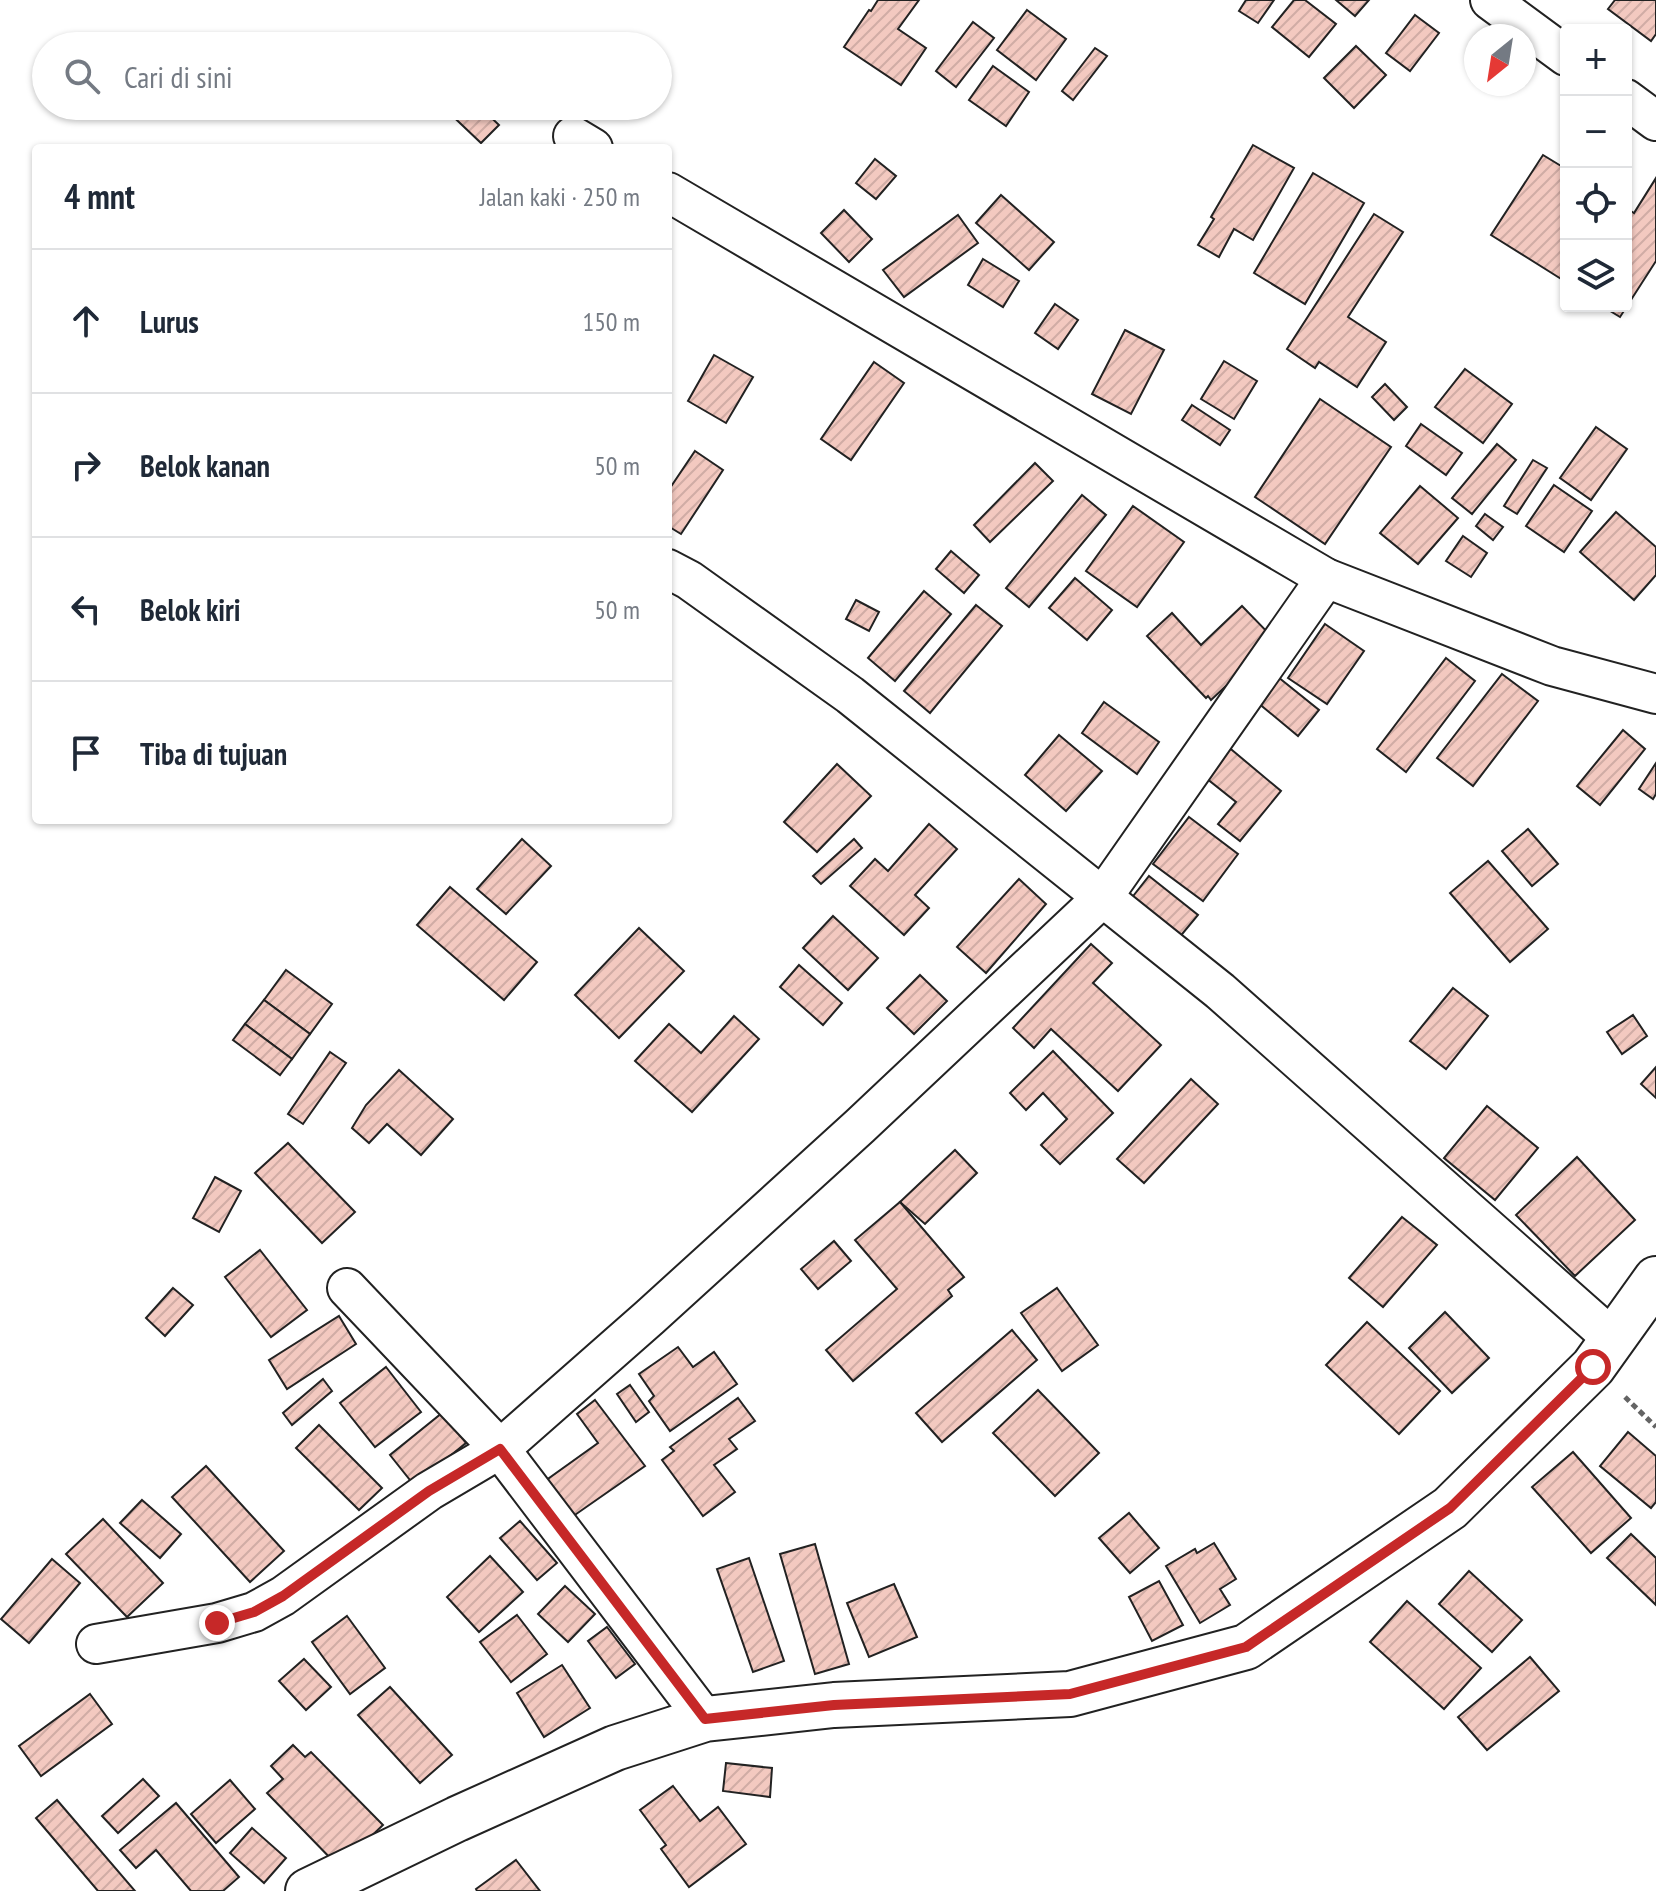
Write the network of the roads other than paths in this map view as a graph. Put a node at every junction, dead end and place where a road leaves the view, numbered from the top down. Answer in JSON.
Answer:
{"nodes":[{"id":1,"x":1490,"y":0,"type":"edge"},
{"id":2,"x":1560,"y":52,"type":"edge"},
{"id":3,"x":1632,"y":103,"type":"edge"},
{"id":4,"x":1656,"y":121,"type":"edge"},
{"id":5,"x":672,"y":194,"type":"edge"},
{"id":6,"x":672,"y":571,"type":"edge"},
{"id":7,"x":1326,"y":578,"type":"junction"},
{"id":8,"x":1656,"y":694,"type":"edge"},
{"id":9,"x":1102,"y":898,"type":"junction"},
{"id":10,"x":1656,"y":1279,"type":"edge"},
{"id":11,"x":347,"y":1288,"type":"dead end"},
{"id":12,"x":1613,"y":1339,"type":"junction"},
{"id":13,"x":500,"y":1449,"type":"junction"},
{"id":14,"x":96,"y":1644,"type":"dead end"},
{"id":15,"x":705,"y":1719,"type":"junction"},
{"id":16,"x":308,"y":1891,"type":"edge"}],
"edges":[{"from":1,"to":2,"type":"street"},
{"from":3,"to":4,"type":"street"},
{"from":5,"to":7,"type":"street"},
{"from":6,"to":9,"type":"street"},
{"from":7,"to":8,"type":"street"},
{"from":7,"to":9,"type":"street"},
{"from":9,"to":12,"type":"street"},
{"from":9,"to":13,"type":"street"},
{"from":10,"to":12,"type":"street"},
{"from":11,"to":13,"type":"street"},
{"from":12,"to":15,"type":"street"},
{"from":13,"to":14,"type":"street"},
{"from":13,"to":15,"type":"street"},
{"from":15,"to":16,"type":"street"}]}
